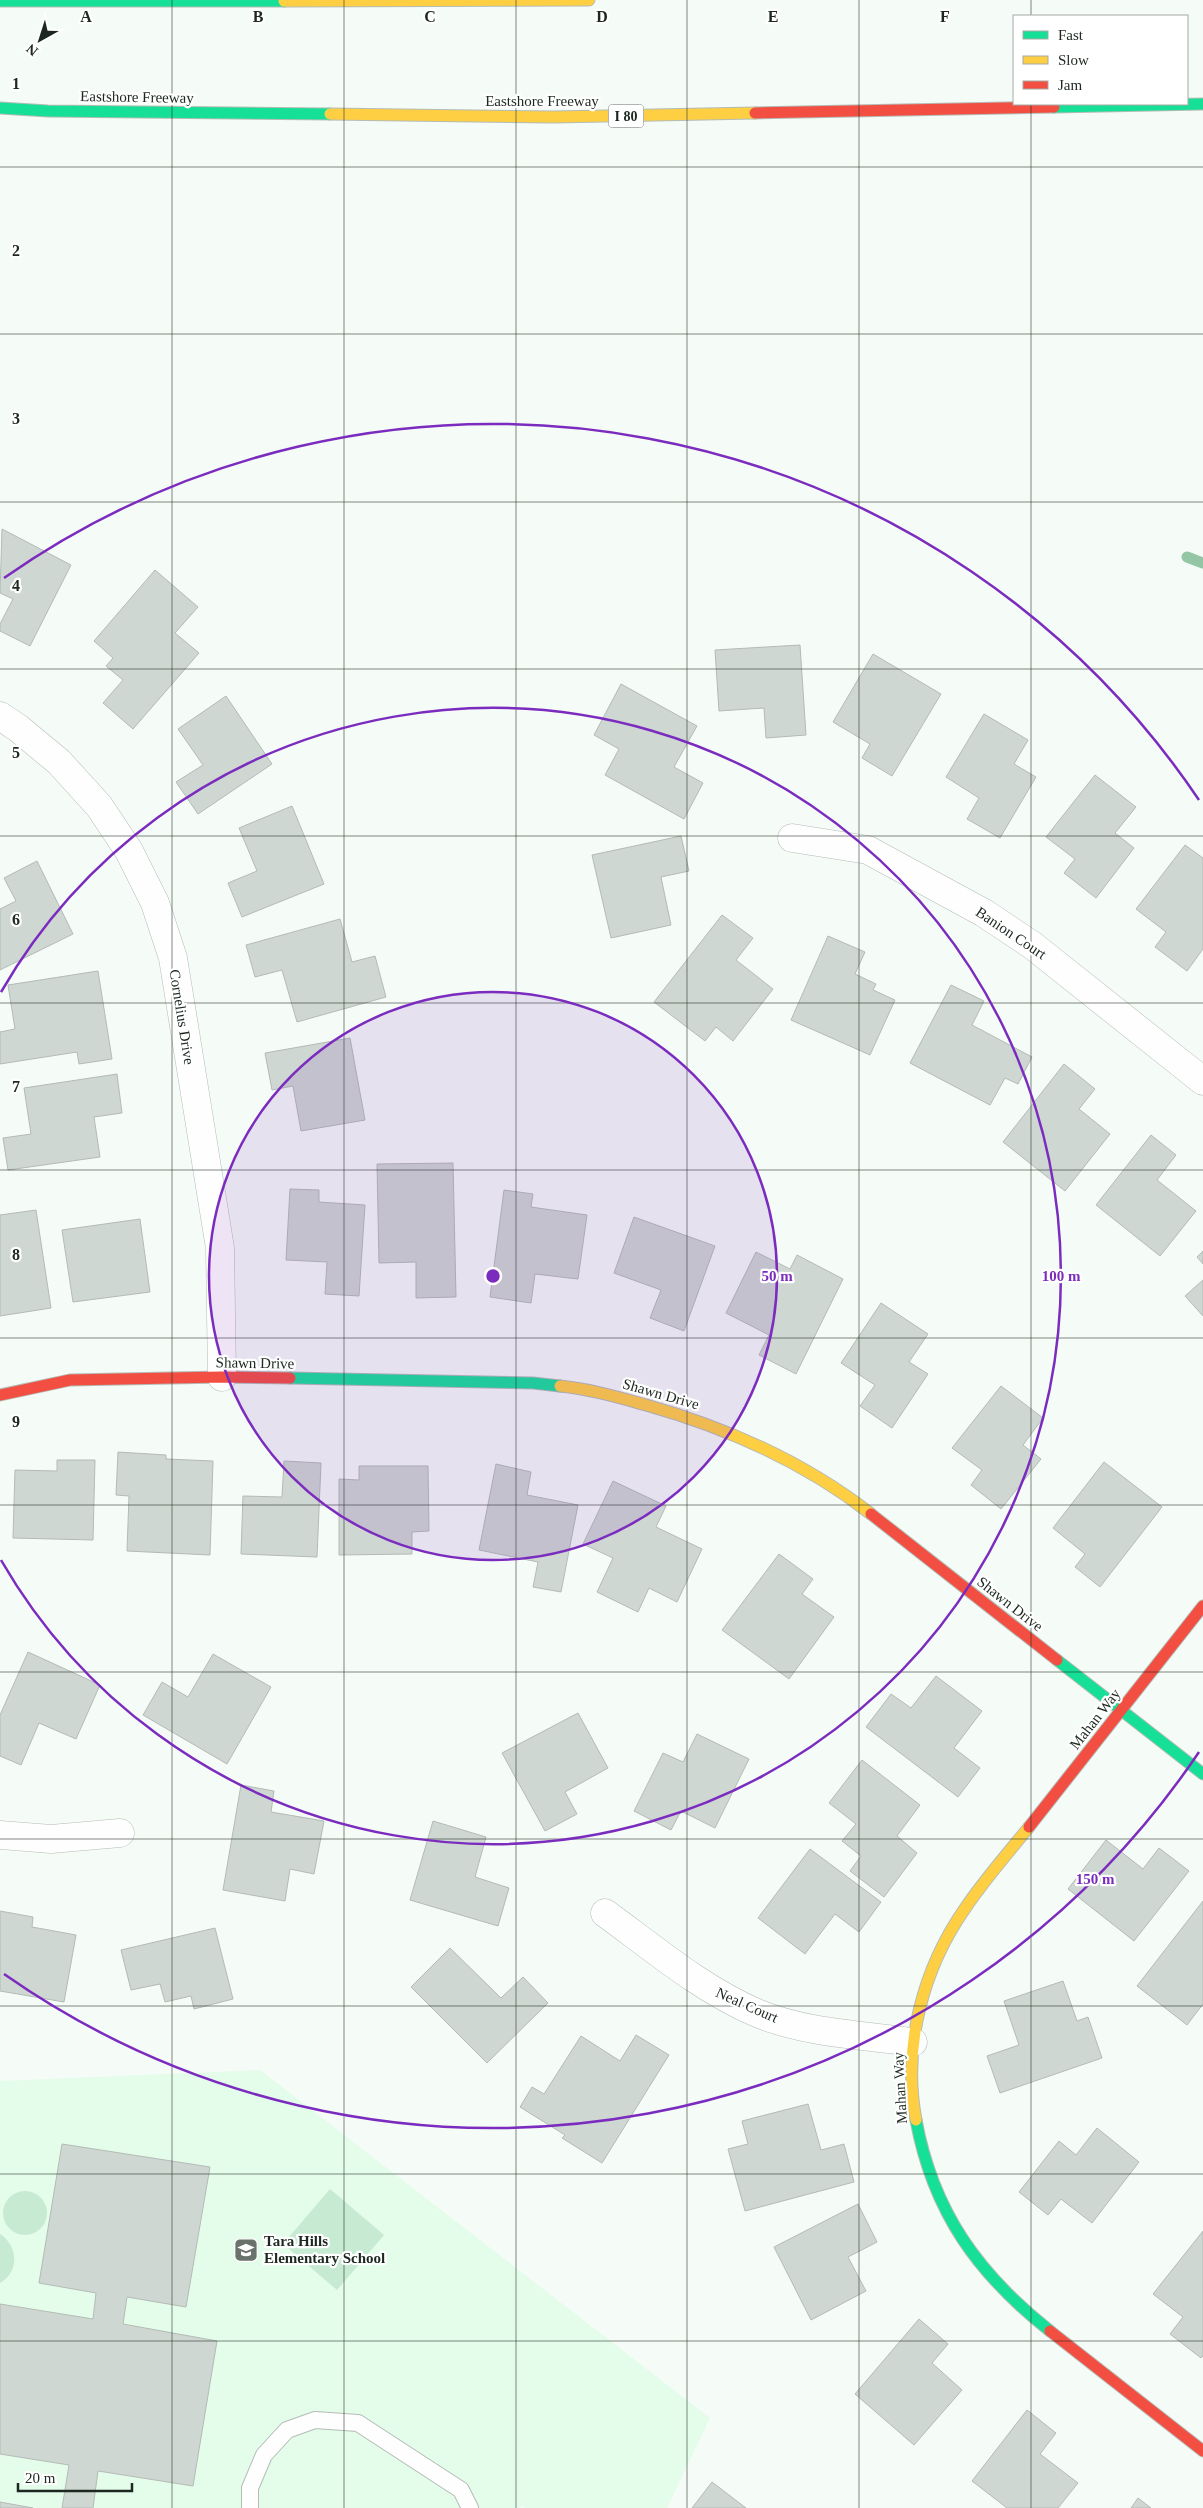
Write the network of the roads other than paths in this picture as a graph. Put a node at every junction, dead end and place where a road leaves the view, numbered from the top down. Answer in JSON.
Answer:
{"nodes":[{"id":1,"x":589,"y":0,"type":"edge"},
{"id":2,"x":568,"y":1,"type":"edge"},
{"id":3,"x":0,"y":2,"type":"edge"},
{"id":4,"x":1188,"y":104,"type":"edge"},
{"id":5,"x":1203,"y":104,"type":"edge"},
{"id":6,"x":1153,"y":105,"type":"edge"},
{"id":7,"x":0,"y":108,"type":"edge"},
{"id":8,"x":0,"y":716,"type":"edge"},
{"id":9,"x":792,"y":838,"type":"dead end"},
{"id":10,"x":1203,"y":1081,"type":"edge"},
{"id":11,"x":222,"y":1377,"type":"junction"},
{"id":12,"x":0,"y":1395,"type":"edge"},
{"id":13,"x":1203,"y":1606,"type":"edge"},
{"id":14,"x":1121,"y":1710,"type":"junction"},
{"id":15,"x":1203,"y":1774,"type":"edge"},
{"id":16,"x":120,"y":1833,"type":"dead end"},
{"id":17,"x":0,"y":1835,"type":"edge"},
{"id":18,"x":605,"y":1913,"type":"dead end"},
{"id":19,"x":913,"y":2042,"type":"junction"},
{"id":20,"x":1203,"y":2451,"type":"edge"},
{"id":21,"x":250,"y":2508,"type":"edge"},
{"id":22,"x":470,"y":2508,"type":"edge"}],
"edges":[{"from":1,"to":2,"type":"main road"},
{"from":2,"to":3,"type":"main road"},
{"from":4,"to":5,"type":"main road","name":"Eastshore Freeway","number":"I 80"},
{"from":6,"to":7,"type":"main road","name":"Eastshore Freeway","number":"I 80"},
{"from":8,"to":11,"type":"street","name":"Cornelius Drive"},
{"from":9,"to":10,"type":"street","name":"Banion Court"},
{"from":11,"to":12,"type":"main road","name":"Shawn Drive"},
{"from":11,"to":14,"type":"main road","name":"Shawn Drive"},
{"from":13,"to":14,"type":"main road","name":"Mahan Way"},
{"from":14,"to":15,"type":"main road","name":"Shawn Drive"},
{"from":14,"to":19,"type":"main road","name":"Mahan Way"},
{"from":16,"to":17,"type":"street"},
{"from":18,"to":19,"type":"street","name":"Neal Court"},
{"from":19,"to":20,"type":"main road","name":"Mahan Way"},
{"from":21,"to":22,"type":"lane"}]}
